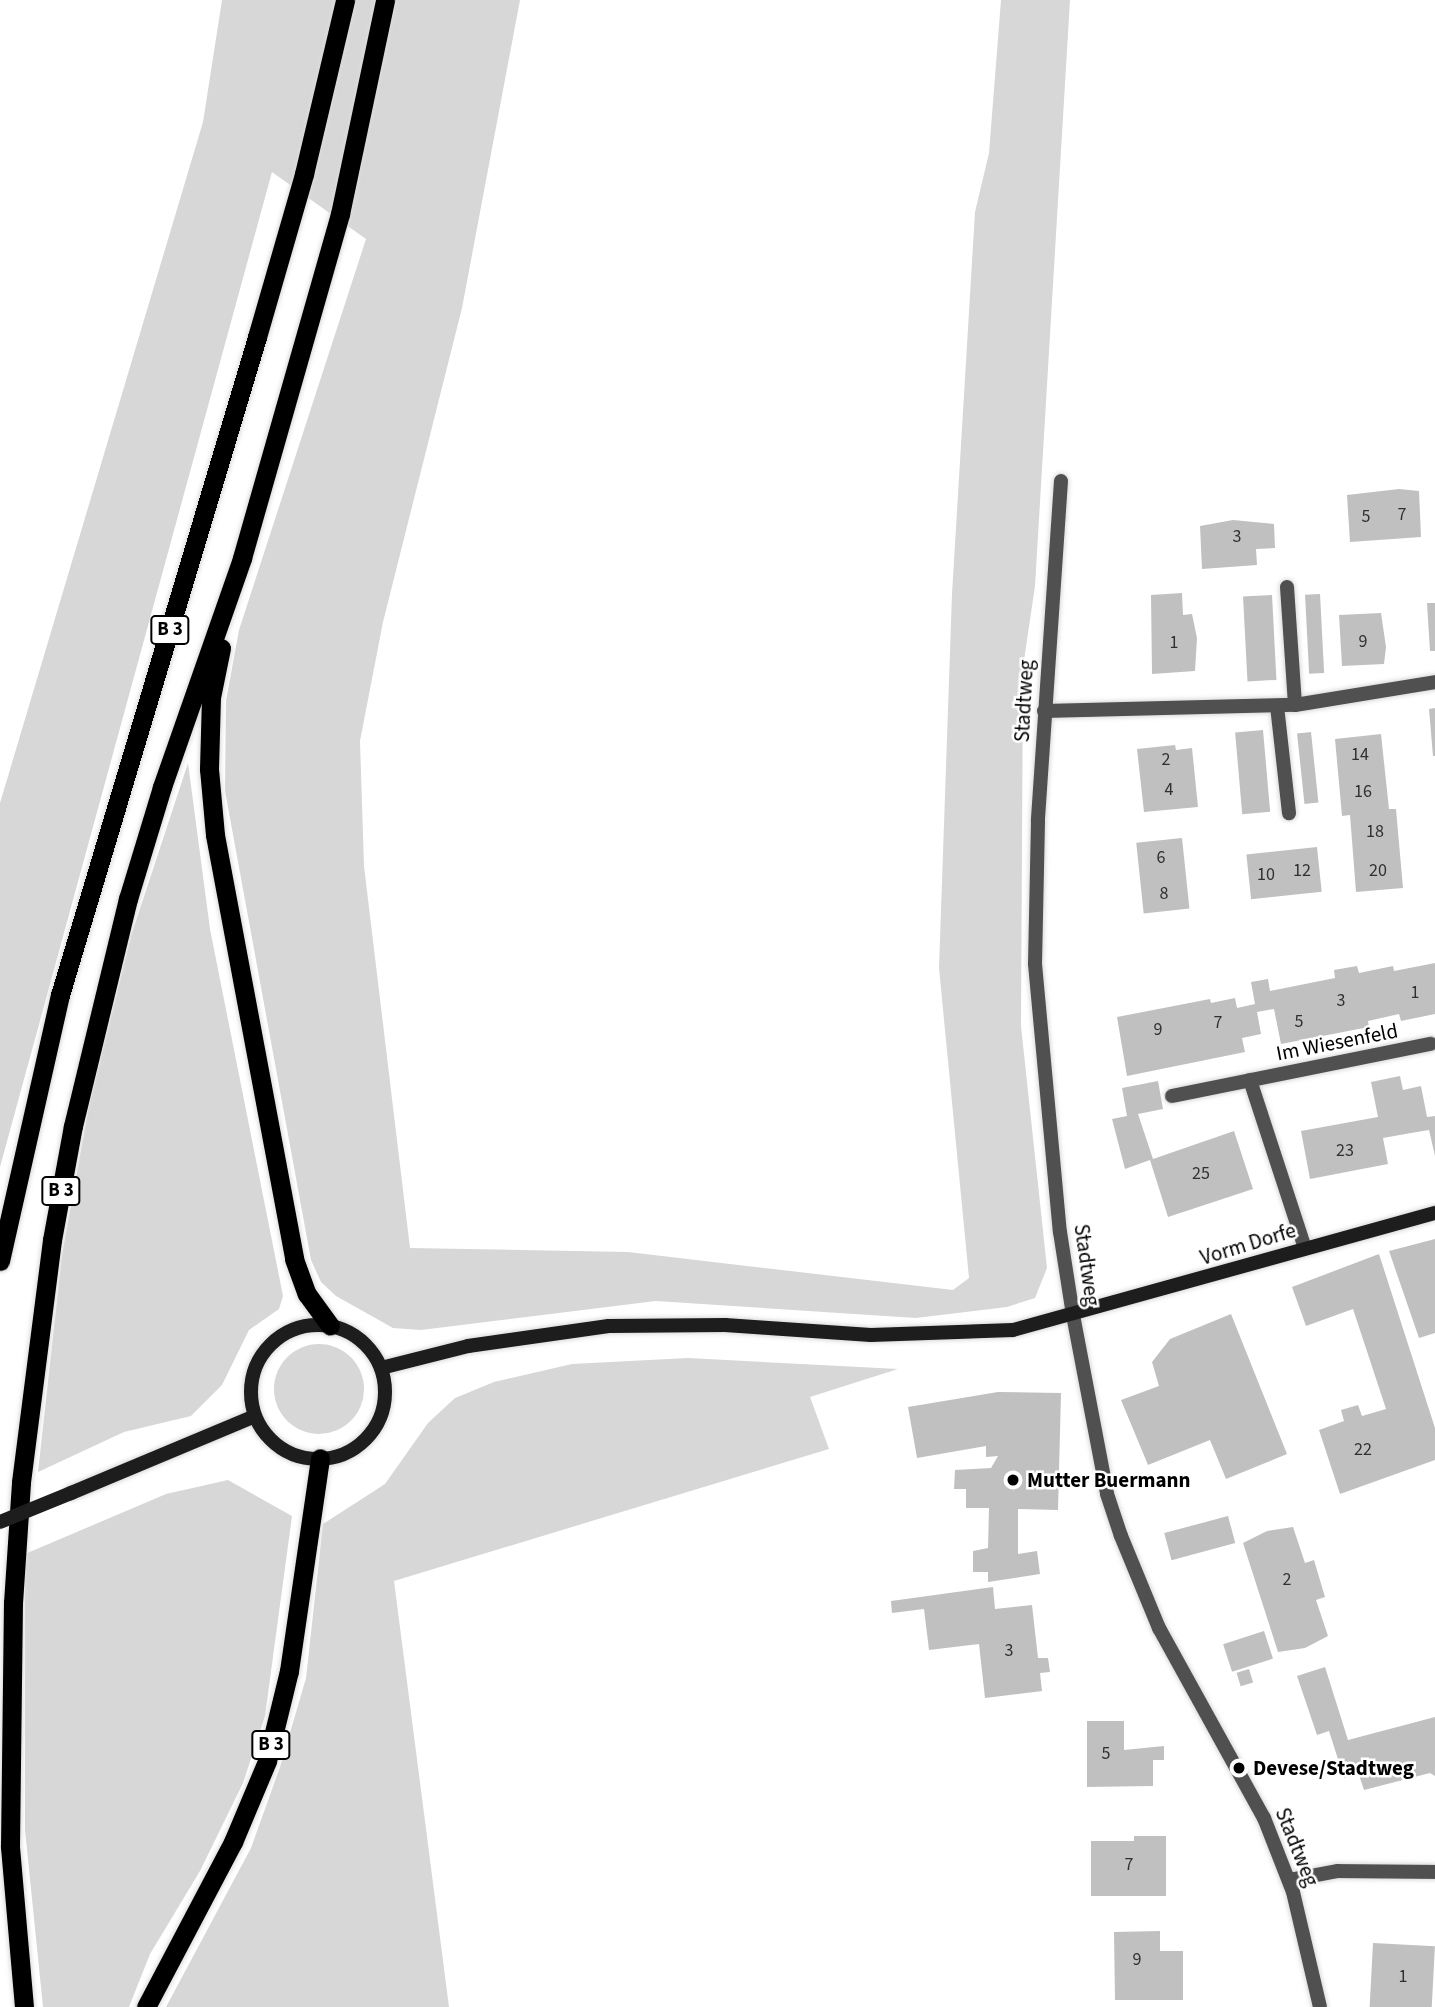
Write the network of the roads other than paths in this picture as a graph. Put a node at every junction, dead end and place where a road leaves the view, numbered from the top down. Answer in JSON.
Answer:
{"nodes":[{"id":1,"x":345,"y":0,"type":"edge"},
{"id":2,"x":386,"y":0,"type":"edge"},
{"id":3,"x":1061,"y":481,"type":"dead end"},
{"id":4,"x":242,"y":558,"type":"junction"},
{"id":5,"x":1287,"y":587,"type":"dead end"},
{"id":6,"x":1435,"y":682,"type":"edge"},
{"id":7,"x":1295,"y":705,"type":"junction"},
{"id":8,"x":1277,"y":706,"type":"junction"},
{"id":9,"x":1044,"y":710,"type":"junction"},
{"id":10,"x":1289,"y":813,"type":"dead end"},
{"id":11,"x":1431,"y":1044,"type":"dead end"},
{"id":12,"x":1250,"y":1080,"type":"junction"},
{"id":13,"x":1172,"y":1096,"type":"dead end"},
{"id":14,"x":1435,"y":1213,"type":"edge"},
{"id":15,"x":1306,"y":1248,"type":"junction"},
{"id":16,"x":0,"y":1261,"type":"edge"},
{"id":17,"x":1073,"y":1315,"type":"junction"},
{"id":18,"x":330,"y":1326,"type":"junction"},
{"id":19,"x":380,"y":1368,"type":"junction"},
{"id":20,"x":255,"y":1416,"type":"junction"},
{"id":21,"x":320,"y":1458,"type":"junction"},
{"id":22,"x":0,"y":1522,"type":"edge"},
{"id":23,"x":1435,"y":1872,"type":"edge"},
{"id":24,"x":1290,"y":1880,"type":"junction"},
{"id":25,"x":24,"y":2007,"type":"edge"},
{"id":26,"x":146,"y":2007,"type":"edge"},
{"id":27,"x":1320,"y":2007,"type":"edge"}],
"edges":[{"from":1,"to":16,"type":"highway","number":"B 3"},
{"from":2,"to":4,"type":"highway","number":"B 3"},
{"from":3,"to":9,"type":"street","name":"Stadtweg"},
{"from":4,"to":18,"type":"highway","number":"B 3"},
{"from":4,"to":25,"type":"highway","number":"B 3"},
{"from":5,"to":7,"type":"street"},
{"from":6,"to":7,"type":"street"},
{"from":7,"to":8,"type":"street"},
{"from":8,"to":9,"type":"street"},
{"from":8,"to":10,"type":"street"},
{"from":9,"to":17,"type":"street","name":"Stadtweg"},
{"from":11,"to":12,"type":"street","name":"Im Wiesenfeld"},
{"from":12,"to":13,"type":"street","name":"Im Wiesenfeld"},
{"from":12,"to":15,"type":"street"},
{"from":14,"to":15,"type":"main road","name":"Vorm Dorfe"},
{"from":15,"to":17,"type":"main road","name":"Vorm Dorfe"},
{"from":17,"to":19,"type":"main road","name":"Vorm Dorfe"},
{"from":17,"to":24,"type":"street","name":"Stadtweg"},
{"from":18,"to":19,"type":"main road"},
{"from":18,"to":20,"type":"main road"},
{"from":19,"to":21,"type":"main road"},
{"from":20,"to":21,"type":"main road"},
{"from":20,"to":22,"type":"main road","bridge":true},
{"from":21,"to":26,"type":"highway","number":"B 3"},
{"from":23,"to":24,"type":"street"},
{"from":24,"to":27,"type":"street","name":"Stadtweg"}]}
